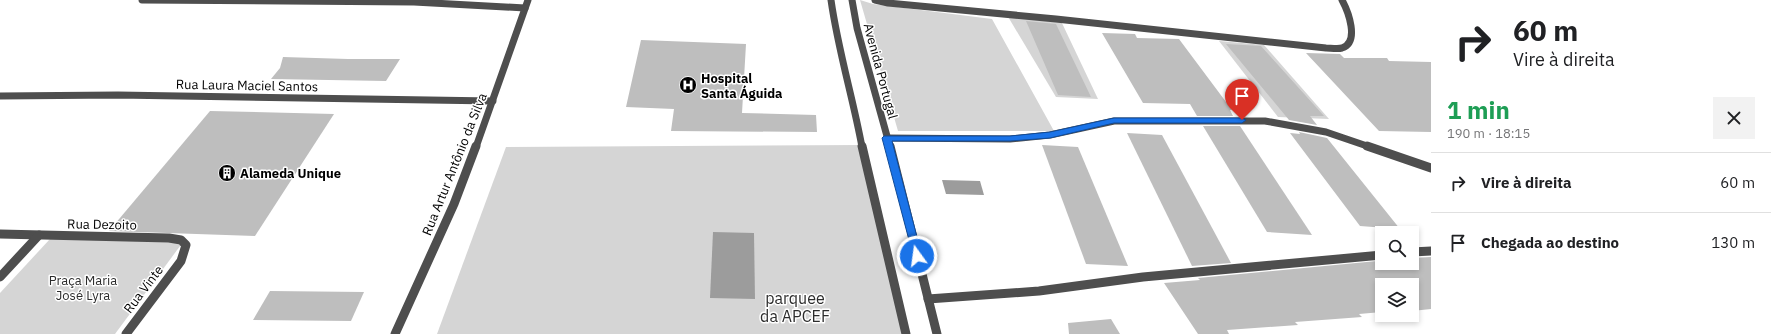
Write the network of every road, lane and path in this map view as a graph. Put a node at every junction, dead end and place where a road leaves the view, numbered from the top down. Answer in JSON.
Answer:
{"nodes":[{"id":1,"x":142,"y":0,"type":"edge"},
{"id":2,"x":420,"y":0,"type":"edge"},
{"id":3,"x":831,"y":0,"type":"edge"},
{"id":4,"x":852,"y":0,"type":"edge"},
{"id":5,"x":875,"y":0,"type":"edge"},
{"id":6,"x":1342,"y":0,"type":"edge"},
{"id":7,"x":414,"y":2,"type":"junction"},
{"id":8,"x":526,"y":4,"type":"edge"},
{"id":9,"x":0,"y":96,"type":"edge"},
{"id":10,"x":493,"y":101,"type":"junction"},
{"id":11,"x":887,"y":138,"type":"junction"},
{"id":12,"x":1431,"y":168,"type":"edge"},
{"id":13,"x":0,"y":234,"type":"edge"},
{"id":14,"x":39,"y":235,"type":"junction"},
{"id":15,"x":1431,"y":251,"type":"edge"},
{"id":16,"x":1419,"y":252,"type":"edge"},
{"id":17,"x":1375,"y":255,"type":"edge"},
{"id":18,"x":181,"y":261,"type":"joint"},
{"id":19,"x":0,"y":277,"type":"edge"},
{"id":20,"x":928,"y":299,"type":"junction"},
{"id":21,"x":126,"y":334,"type":"edge"},
{"id":22,"x":396,"y":334,"type":"edge"},
{"id":23,"x":906,"y":334,"type":"edge"},
{"id":24,"x":937,"y":334,"type":"edge"}],
"edges":[{"from":1,"to":7,"type":"street"},
{"from":2,"to":7,"type":"street"},
{"from":3,"to":23,"type":"street"},
{"from":4,"to":11,"type":"street","name":"Avenida Portugal"},
{"from":5,"to":6,"type":"street"},
{"from":7,"to":8,"type":"street"},
{"from":8,"to":10,"type":"street","name":"Rua Artur Antônio da Silva"},
{"from":9,"to":10,"type":"street","name":"Rua Laura Maciel Santos"},
{"from":10,"to":22,"type":"street","name":"Rua Artur Antônio da Silva"},
{"from":11,"to":12,"type":"street"},
{"from":11,"to":20,"type":"street","name":"Avenida Portugal"},
{"from":13,"to":14,"type":"street","name":"Rua Dezoito"},
{"from":14,"to":18,"type":"street","name":"Rua Dezoito"},
{"from":14,"to":19,"type":"street"},
{"from":15,"to":16,"type":"street"},
{"from":17,"to":20,"type":"street"},
{"from":18,"to":21,"type":"street","name":"Rua Vinte"},
{"from":20,"to":24,"type":"street","name":"Avenida Portugal"}]}
